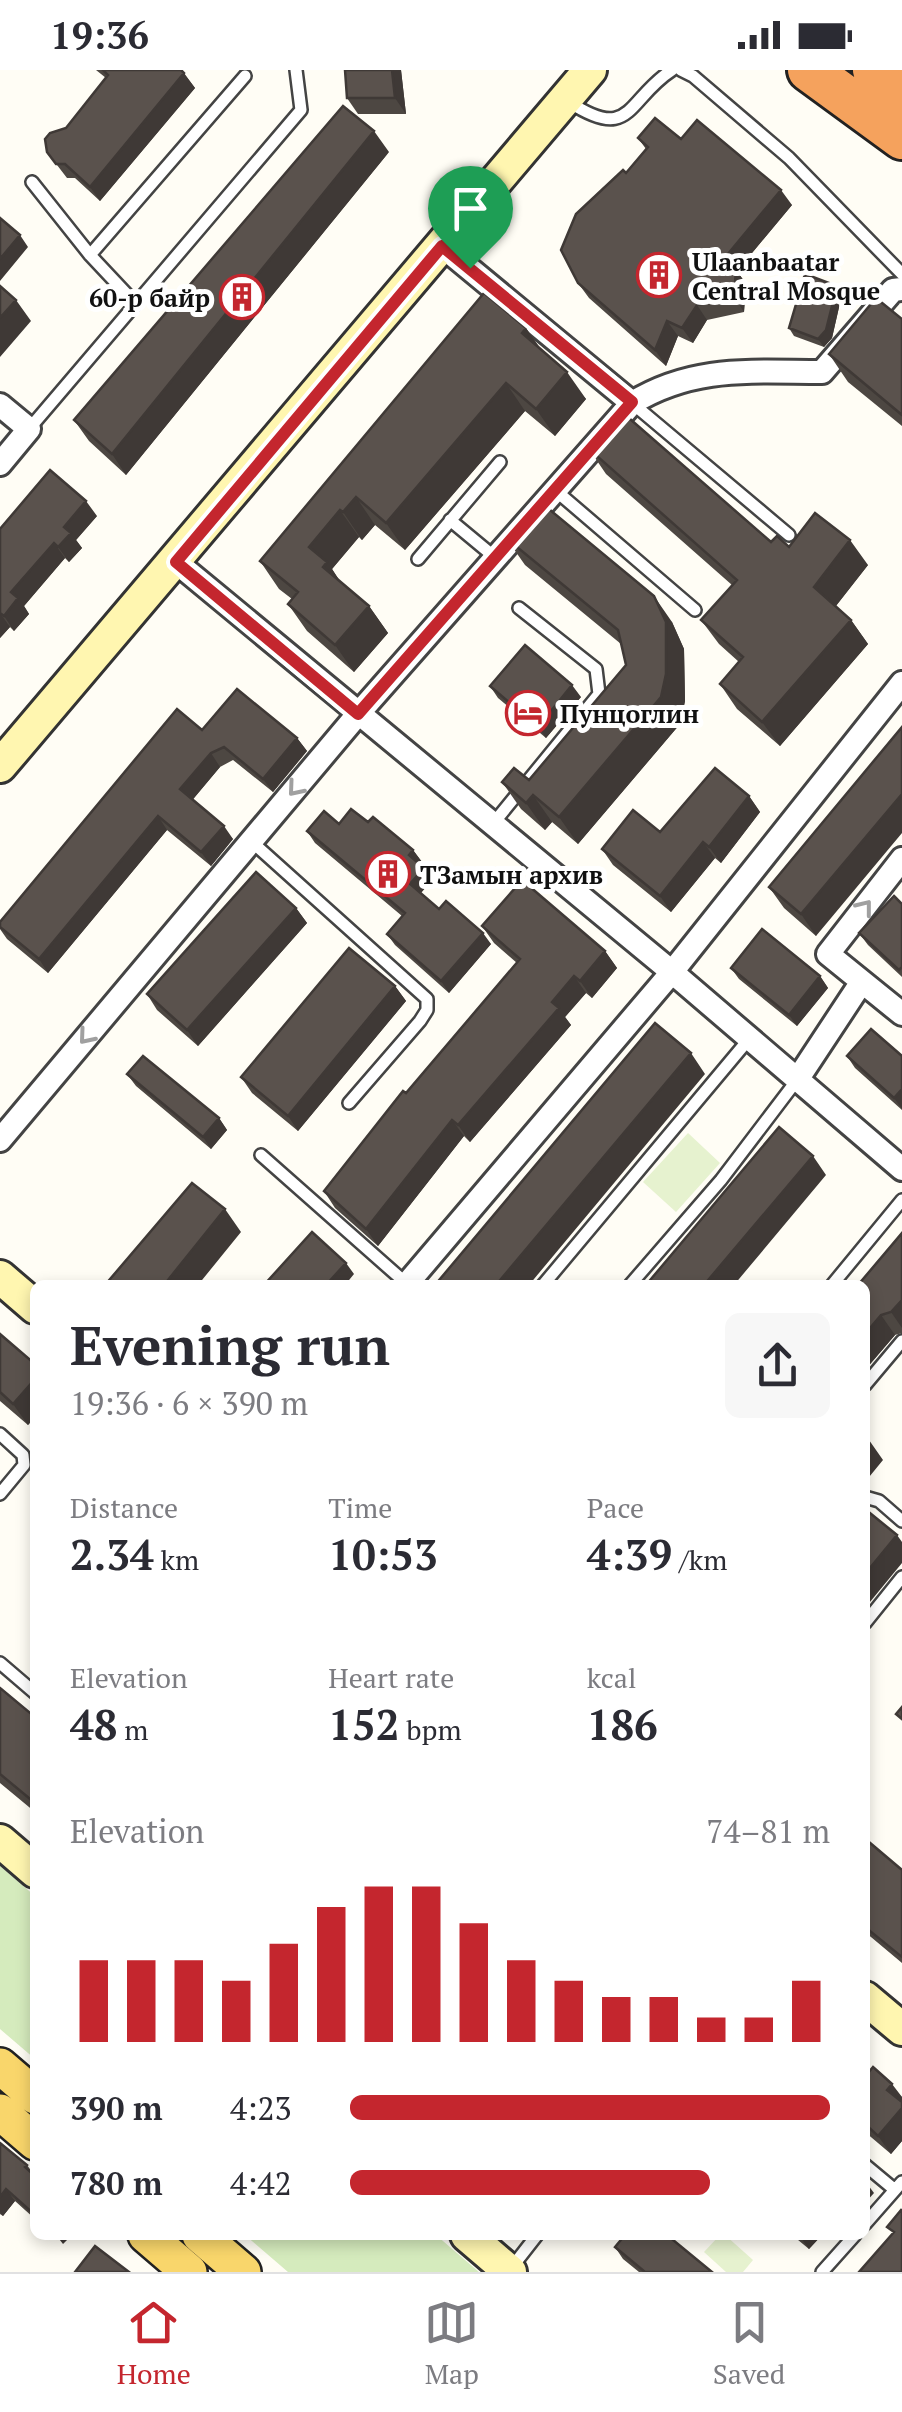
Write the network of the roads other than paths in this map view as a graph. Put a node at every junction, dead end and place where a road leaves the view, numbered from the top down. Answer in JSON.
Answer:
{"nodes":[{"id":1,"x":296,"y":70,"type":"edge"},
{"id":2,"x":590,"y":70,"type":"edge"},
{"id":3,"x":672,"y":70,"type":"edge"},
{"id":4,"x":681,"y":70,"type":"edge"},
{"id":5,"x":809,"y":70,"type":"edge"},
{"id":6,"x":245,"y":76,"type":"dead end"},
{"id":7,"x":861,"y":84,"type":"edge"},
{"id":8,"x":902,"y":90,"type":"edge"},
{"id":9,"x":566,"y":99,"type":"junction"},
{"id":10,"x":902,"y":138,"type":"edge"},
{"id":11,"x":902,"y":161,"type":"edge"},
{"id":12,"x":32,"y":182,"type":"dead end"},
{"id":13,"x":442,"y":246,"type":"junction"},
{"id":14,"x":90,"y":255,"type":"junction"},
{"id":15,"x":902,"y":274,"type":"edge"},
{"id":16,"x":902,"y":288,"type":"edge"},
{"id":17,"x":136,"y":304,"type":"junction"},
{"id":18,"x":632,"y":402,"type":"junction"},
{"id":19,"x":0,"y":405,"type":"edge"},
{"id":20,"x":29,"y":429,"type":"junction"},
{"id":21,"x":4,"y":455,"type":"edge"},
{"id":22,"x":500,"y":462,"type":"dead end"},
{"id":23,"x":555,"y":490,"type":"junction"},
{"id":24,"x":450,"y":520,"type":"junction"},
{"id":25,"x":789,"y":535,"type":"dead end"},
{"id":26,"x":418,"y":559,"type":"dead end"},
{"id":27,"x":497,"y":559,"type":"junction"},
{"id":28,"x":176,"y":562,"type":"junction"},
{"id":29,"x":519,"y":608,"type":"dead end"},
{"id":30,"x":695,"y":610,"type":"dead end"},
{"id":31,"x":902,"y":683,"type":"edge"},
{"id":32,"x":358,"y":714,"type":"junction"},
{"id":33,"x":0,"y":766,"type":"edge"},
{"id":34,"x":492,"y":824,"type":"junction"},
{"id":35,"x":252,"y":841,"type":"junction"},
{"id":36,"x":902,"y":859,"type":"edge"},
{"id":37,"x":672,"y":972,"type":"junction"},
{"id":38,"x":862,"y":983,"type":"junction"},
{"id":39,"x":902,"y":1014,"type":"edge"},
{"id":40,"x":749,"y":1040,"type":"junction"},
{"id":41,"x":797,"y":1080,"type":"junction"},
{"id":42,"x":349,"y":1103,"type":"dead end"},
{"id":43,"x":0,"y":1140,"type":"edge"},
{"id":44,"x":261,"y":1155,"type":"dead end"},
{"id":45,"x":902,"y":1170,"type":"edge"},
{"id":46,"x":902,"y":1200,"type":"edge"},
{"id":47,"x":0,"y":1278,"type":"edge"},
{"id":48,"x":402,"y":1280,"type":"edge"},
{"id":49,"x":409,"y":1280,"type":"edge"},
{"id":50,"x":547,"y":1280,"type":"edge"},
{"id":51,"x":634,"y":1280,"type":"edge"},
{"id":52,"x":836,"y":1280,"type":"edge"},
{"id":53,"x":30,"y":1302,"type":"edge"},
{"id":54,"x":902,"y":1341,"type":"edge"},
{"id":55,"x":870,"y":1379,"type":"edge"},
{"id":56,"x":0,"y":1434,"type":"edge"},
{"id":57,"x":0,"y":1494,"type":"edge"},
{"id":58,"x":870,"y":1498,"type":"edge"},
{"id":59,"x":902,"y":1521,"type":"edge"},
{"id":60,"x":902,"y":1577,"type":"edge"},
{"id":61,"x":870,"y":1617,"type":"edge"},
{"id":62,"x":0,"y":1662,"type":"edge"},
{"id":63,"x":30,"y":1689,"type":"edge"},
{"id":64,"x":0,"y":1841,"type":"edge"},
{"id":65,"x":30,"y":1866,"type":"edge"},
{"id":66,"x":870,"y":2002,"type":"edge"},
{"id":67,"x":902,"y":2029,"type":"edge"},
{"id":68,"x":0,"y":2066,"type":"edge"},
{"id":69,"x":30,"y":2092,"type":"edge"},
{"id":70,"x":0,"y":2112,"type":"edge"},
{"id":71,"x":30,"y":2138,"type":"edge"},
{"id":72,"x":870,"y":2168,"type":"edge"},
{"id":73,"x":899,"y":2186,"type":"edge"},
{"id":74,"x":870,"y":2218,"type":"edge"},
{"id":75,"x":152,"y":2240,"type":"edge"},
{"id":76,"x":206,"y":2240,"type":"edge"},
{"id":77,"x":472,"y":2240,"type":"edge"},
{"id":78,"x":533,"y":2240,"type":"edge"},
{"id":79,"x":851,"y":2240,"type":"edge"},
{"id":80,"x":190,"y":2272,"type":"edge"},
{"id":81,"x":244,"y":2272,"type":"edge"},
{"id":82,"x":509,"y":2272,"type":"edge"},
{"id":83,"x":822,"y":2272,"type":"edge"}],
"edges":[{"from":1,"to":17,"type":"lane"},
{"from":2,"to":9,"type":"street"},
{"from":3,"to":9,"type":"lane"},
{"from":4,"to":15,"type":"lane"},
{"from":5,"to":7,"type":"highway"},
{"from":6,"to":14,"type":"lane"},
{"from":7,"to":8,"type":"highway"},
{"from":7,"to":10,"type":"highway"},
{"from":7,"to":11,"type":"street"},
{"from":9,"to":13,"type":"street"},
{"from":12,"to":14,"type":"lane"},
{"from":13,"to":18,"type":"street"},
{"from":13,"to":28,"type":"street"},
{"from":14,"to":17,"type":"lane"},
{"from":16,"to":18,"type":"street"},
{"from":17,"to":20,"type":"lane"},
{"from":18,"to":23,"type":"street"},
{"from":18,"to":25,"type":"lane"},
{"from":19,"to":20,"type":"street"},
{"from":20,"to":21,"type":"street"},
{"from":22,"to":24,"type":"lane"},
{"from":23,"to":27,"type":"street"},
{"from":23,"to":30,"type":"lane"},
{"from":24,"to":26,"type":"lane"},
{"from":24,"to":27,"type":"lane"},
{"from":27,"to":32,"type":"street"},
{"from":28,"to":32,"type":"street"},
{"from":28,"to":33,"type":"street"},
{"from":29,"to":34,"type":"lane"},
{"from":31,"to":37,"type":"street"},
{"from":32,"to":34,"type":"street"},
{"from":32,"to":35,"type":"street","one_way":true},
{"from":34,"to":37,"type":"street"},
{"from":35,"to":42,"type":"lane"},
{"from":35,"to":43,"type":"street","one_way":true},
{"from":38,"to":36,"type":"street","one_way":true},
{"from":37,"to":40,"type":"street"},
{"from":37,"to":49,"type":"street"},
{"from":38,"to":39,"type":"street"},
{"from":38,"to":41,"type":"street"},
{"from":40,"to":41,"type":"street"},
{"from":40,"to":50,"type":"lane"},
{"from":41,"to":45,"type":"street"},
{"from":41,"to":51,"type":"lane"},
{"from":44,"to":48,"type":"lane"},
{"from":46,"to":52,"type":"lane"},
{"from":47,"to":53,"type":"street"},
{"from":54,"to":55,"type":"lane"},
{"from":56,"to":57,"type":"lane"},
{"from":58,"to":59,"type":"lane"},
{"from":60,"to":61,"type":"lane"},
{"from":62,"to":63,"type":"lane"},
{"from":64,"to":65,"type":"street"},
{"from":66,"to":67,"type":"street"},
{"from":68,"to":69,"type":"main road"},
{"from":70,"to":71,"type":"main road"},
{"from":72,"to":73,"type":"lane"},
{"from":73,"to":74,"type":"lane"},
{"from":75,"to":80,"type":"main road"},
{"from":76,"to":81,"type":"main road"},
{"from":77,"to":82,"type":"street"},
{"from":78,"to":82,"type":"lane"},
{"from":79,"to":83,"type":"lane"}]}
